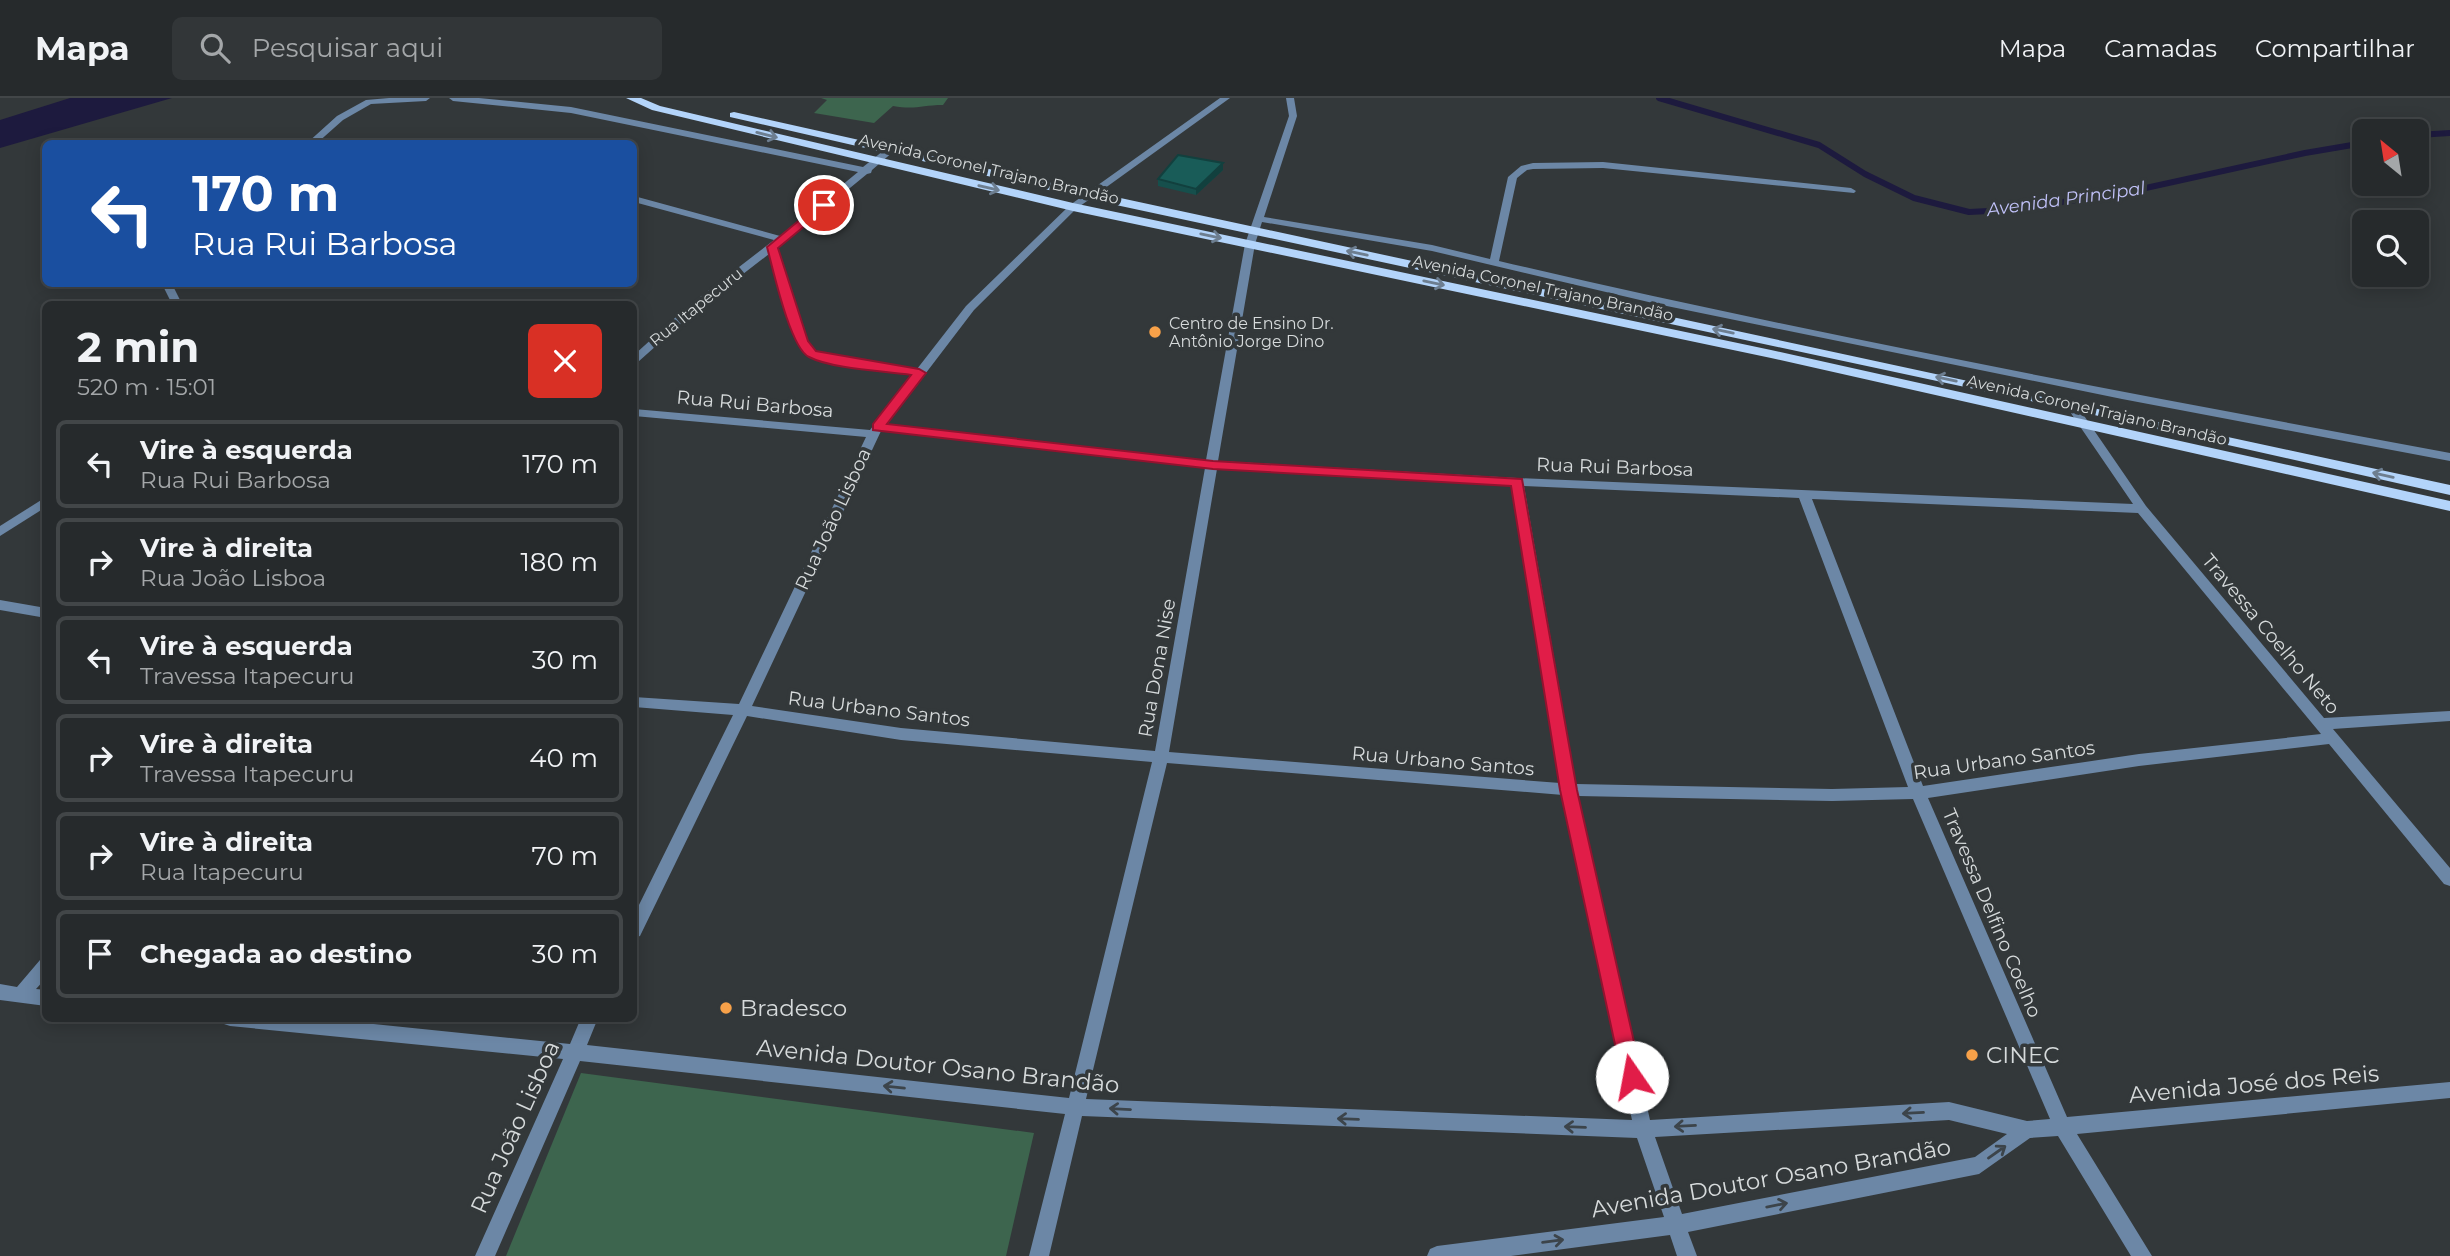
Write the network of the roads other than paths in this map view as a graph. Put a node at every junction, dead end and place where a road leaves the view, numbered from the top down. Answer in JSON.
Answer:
{"nodes":[{"id":1,"x":426,"y":98,"type":"edge"},
{"id":2,"x":453,"y":98,"type":"edge"},
{"id":3,"x":530,"y":98,"type":"edge"},
{"id":4,"x":631,"y":98,"type":"edge"},
{"id":5,"x":638,"y":98,"type":"edge"},
{"id":6,"x":1226,"y":98,"type":"edge"},
{"id":7,"x":1290,"y":98,"type":"edge"},
{"id":8,"x":522,"y":105,"type":"junction"},
{"id":9,"x":315,"y":140,"type":"edge"},
{"id":10,"x":891,"y":149,"type":"junction"},
{"id":11,"x":873,"y":166,"type":"junction"},
{"id":12,"x":1851,"y":191,"type":"dead end"},
{"id":13,"x":1088,"y":195,"type":"junction"},
{"id":14,"x":637,"y":200,"type":"edge"},
{"id":15,"x":1073,"y":207,"type":"junction"},
{"id":16,"x":1255,"y":232,"type":"junction"},
{"id":17,"x":777,"y":243,"type":"junction"},
{"id":18,"x":1494,"y":262,"type":"junction"},
{"id":19,"x":637,"y":357,"type":"edge"},
{"id":20,"x":919,"y":373,"type":"junction"},
{"id":21,"x":2072,"y":406,"type":"junction"},
{"id":22,"x":637,"y":412,"type":"edge"},
{"id":23,"x":2083,"y":425,"type":"junction"},
{"id":24,"x":876,"y":430,"type":"junction"},
{"id":25,"x":2450,"y":457,"type":"edge"},
{"id":26,"x":1213,"y":465,"type":"junction"},
{"id":27,"x":1517,"y":482,"type":"junction"},
{"id":28,"x":2450,"y":490,"type":"edge"},
{"id":29,"x":1804,"y":494,"type":"junction"},
{"id":30,"x":42,"y":504,"type":"edge"},
{"id":31,"x":2450,"y":506,"type":"edge"},
{"id":32,"x":2142,"y":509,"type":"junction"},
{"id":33,"x":0,"y":532,"type":"edge"},
{"id":34,"x":0,"y":605,"type":"edge"},
{"id":35,"x":42,"y":613,"type":"edge"},
{"id":36,"x":637,"y":702,"type":"edge"},
{"id":37,"x":743,"y":710,"type":"junction"},
{"id":38,"x":2450,"y":716,"type":"edge"},
{"id":39,"x":2319,"y":724,"type":"junction"},
{"id":40,"x":2332,"y":738,"type":"junction"},
{"id":41,"x":1161,"y":756,"type":"junction"},
{"id":42,"x":1569,"y":790,"type":"junction"},
{"id":43,"x":1918,"y":793,"type":"junction"},
{"id":44,"x":2450,"y":879,"type":"edge"},
{"id":45,"x":637,"y":925,"type":"edge"},
{"id":46,"x":42,"y":970,"type":"edge"},
{"id":47,"x":0,"y":992,"type":"edge"},
{"id":48,"x":21,"y":994,"type":"junction"},
{"id":49,"x":42,"y":997,"type":"edge"},
{"id":50,"x":270,"y":1022,"type":"edge"},
{"id":51,"x":588,"y":1022,"type":"edge"},
{"id":52,"x":574,"y":1052,"type":"junction"},
{"id":53,"x":2450,"y":1090,"type":"edge"},
{"id":54,"x":1077,"y":1107,"type":"junction"},
{"id":55,"x":2062,"y":1126,"type":"junction"},
{"id":56,"x":1643,"y":1129,"type":"junction"},
{"id":57,"x":2027,"y":1130,"type":"junction"},
{"id":58,"x":1676,"y":1225,"type":"junction"},
{"id":59,"x":485,"y":1256,"type":"edge"},
{"id":60,"x":1039,"y":1256,"type":"edge"},
{"id":61,"x":1437,"y":1256,"type":"edge"},
{"id":62,"x":1687,"y":1256,"type":"edge"},
{"id":63,"x":2142,"y":1256,"type":"edge"}],
"edges":[{"from":1,"to":9,"type":"street"},
{"from":2,"to":8,"type":"street"},
{"from":3,"to":8,"type":"street"},
{"from":4,"to":11,"type":"main road","name":"Avenida Coronel Trajano Brandão","one_way":true},
{"from":5,"to":10,"type":"main road","name":"Avenida Coronel Trajano Brandão"},
{"from":6,"to":13,"type":"street","name":"Rua João Lisboa"},
{"from":7,"to":16,"type":"street"},
{"from":8,"to":11,"type":"street"},
{"from":10,"to":11,"type":"street","name":"Rua Itapecuru"},
{"from":10,"to":13,"type":"main road","name":"Avenida Coronel Trajano Brandão"},
{"from":11,"to":15,"type":"main road","name":"Avenida Coronel Trajano Brandão","one_way":true},
{"from":11,"to":17,"type":"street","name":"Rua Itapecuru"},
{"from":12,"to":18,"type":"street","name":"Avenida Coronel Trajano Brandão"},
{"from":13,"to":15,"type":"street","name":"Rua João Lisboa"},
{"from":13,"to":16,"type":"main road","name":"Avenida Coronel Trajano Brandão"},
{"from":14,"to":17,"type":"street"},
{"from":15,"to":16,"type":"main road","name":"Avenida Coronel Trajano Brandão","one_way":true},
{"from":15,"to":20,"type":"street","name":"Rua João Lisboa"},
{"from":16,"to":18,"type":"street","name":"Avenida Coronel Trajano Brandão"},
{"from":21,"to":16,"type":"main road","name":"Avenida Coronel Trajano Brandão","one_way":true},
{"from":16,"to":23,"type":"main road","name":"Avenida Coronel Trajano Brandão","one_way":true},
{"from":16,"to":26,"type":"street","name":"Rua Dona Nise"},
{"from":17,"to":19,"type":"street","name":"Rua Itapecuru"},
{"from":17,"to":20,"type":"street"},
{"from":18,"to":25,"type":"street","name":"Avenida Coronel Trajano Brandão"},
{"from":20,"to":24,"type":"street","name":"Rua João Lisboa"},
{"from":21,"to":23,"type":"street","name":"Travessa Coelho Neto"},
{"from":28,"to":21,"type":"main road","name":"Avenida Coronel Trajano Brandão","one_way":true},
{"from":22,"to":24,"type":"street","name":"Rua Rui Barbosa"},
{"from":23,"to":31,"type":"main road","name":"Avenida Coronel Trajano Brandão"},
{"from":23,"to":32,"type":"street","name":"Travessa Coelho Neto"},
{"from":24,"to":26,"type":"street","name":"Rua Rui Barbosa"},
{"from":24,"to":37,"type":"street","name":"Rua João Lisboa"},
{"from":26,"to":27,"type":"street","name":"Rua Rui Barbosa"},
{"from":26,"to":41,"type":"street","name":"Rua Dona Nise"},
{"from":27,"to":29,"type":"street","name":"Rua Rui Barbosa"},
{"from":27,"to":42,"type":"street"},
{"from":29,"to":32,"type":"street","name":"Rua Rui Barbosa"},
{"from":29,"to":43,"type":"street","name":"Travessa Delfino Coelho"},
{"from":30,"to":33,"type":"street"},
{"from":32,"to":39,"type":"street","name":"Travessa Coelho Neto"},
{"from":34,"to":35,"type":"street"},
{"from":36,"to":37,"type":"street","name":"Rua Urbano Santos"},
{"from":37,"to":41,"type":"street","name":"Rua Urbano Santos"},
{"from":37,"to":45,"type":"street","name":"Rua João Lisboa"},
{"from":38,"to":39,"type":"street"},
{"from":39,"to":40,"type":"street","name":"Travessa Coelho Neto"},
{"from":40,"to":43,"type":"street","name":"Rua Urbano Santos"},
{"from":40,"to":44,"type":"street","name":"Travessa Coelho Neto"},
{"from":41,"to":42,"type":"street","name":"Rua Urbano Santos"},
{"from":41,"to":54,"type":"street","name":"Rua Dona Nise"},
{"from":42,"to":43,"type":"street","name":"Rua Urbano Santos"},
{"from":42,"to":56,"type":"street"},
{"from":43,"to":55,"type":"street","name":"Travessa Delfino Coelho"},
{"from":46,"to":48,"type":"street"},
{"from":47,"to":48,"type":"street"},
{"from":48,"to":49,"type":"street"},
{"from":50,"to":52,"type":"street","name":"Avenida Doutor Osano Brandão"},
{"from":51,"to":52,"type":"street","name":"Rua João Lisboa"},
{"from":54,"to":52,"type":"street","name":"Avenida Doutor Osano Brandão","one_way":true},
{"from":52,"to":59,"type":"street","name":"Rua João Lisboa"},
{"from":53,"to":55,"type":"street","name":"Avenida José dos Reis"},
{"from":56,"to":54,"type":"street","name":"Avenida Doutor Osano Brandão","one_way":true},
{"from":54,"to":60,"type":"street","name":"Rua Dona Nise"},
{"from":55,"to":57,"type":"street","name":"Avenida Doutor Osano Brandão"},
{"from":55,"to":63,"type":"street","name":"Travessa Delfino Coelho"},
{"from":57,"to":56,"type":"street","one_way":true},
{"from":56,"to":58,"type":"street"},
{"from":58,"to":57,"type":"street","name":"Avenida Doutor Osano Brandão","one_way":true},
{"from":61,"to":58,"type":"street","name":"Avenida Doutor Osano Brandão","one_way":true},
{"from":58,"to":62,"type":"street"}]}
